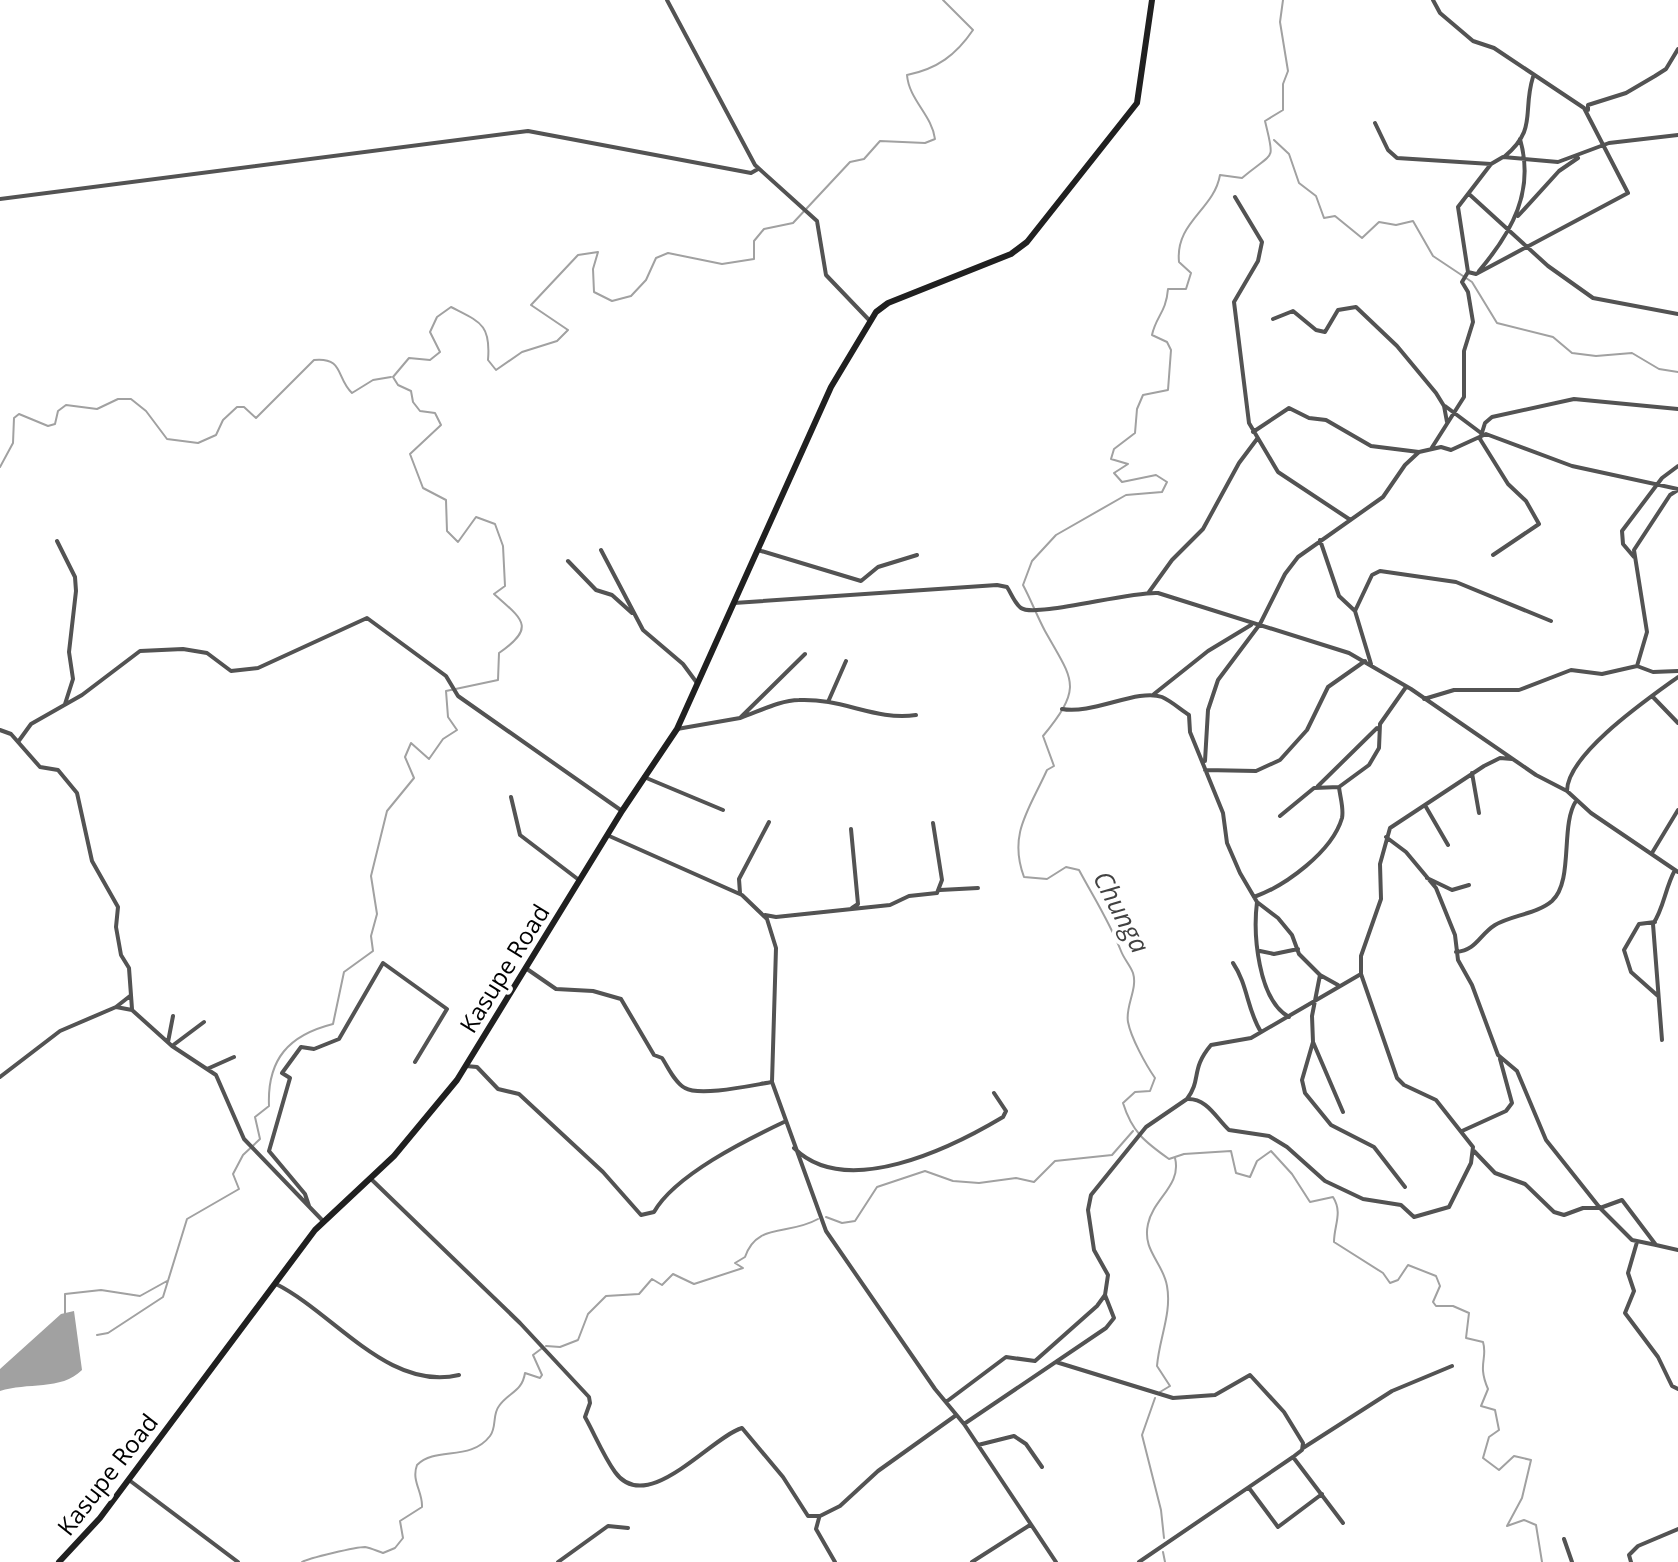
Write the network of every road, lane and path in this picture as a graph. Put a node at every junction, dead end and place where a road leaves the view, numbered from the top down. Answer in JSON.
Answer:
{"nodes":[{"id":1,"x":667,"y":0,"type":"edge"},
{"id":2,"x":1152,"y":0,"type":"edge"},
{"id":3,"x":1433,"y":0,"type":"edge"},
{"id":4,"x":1678,"y":49,"type":"edge"},
{"id":5,"x":1533,"y":77,"type":"junction"},
{"id":6,"x":1588,"y":112,"type":"junction"},
{"id":7,"x":1375,"y":123,"type":"dead end"},
{"id":8,"x":1678,"y":135,"type":"edge"},
{"id":9,"x":1520,"y":139,"type":"junction"},
{"id":10,"x":1602,"y":146,"type":"junction"},
{"id":11,"x":1586,"y":152,"type":"junction"},
{"id":12,"x":1503,"y":157,"type":"junction"},
{"id":13,"x":1525,"y":158,"type":"junction"},
{"id":14,"x":1491,"y":164,"type":"junction"},
{"id":15,"x":758,"y":169,"type":"junction"},
{"id":16,"x":1469,"y":194,"type":"junction"},
{"id":17,"x":1235,"y":197,"type":"dead end"},
{"id":18,"x":0,"y":199,"type":"edge"},
{"id":19,"x":1516,"y":219,"type":"junction"},
{"id":20,"x":1509,"y":231,"type":"junction"},
{"id":21,"x":1525,"y":247,"type":"junction"},
{"id":22,"x":1468,"y":272,"type":"junction"},
{"id":23,"x":1476,"y":274,"type":"junction"},
{"id":24,"x":1678,"y":314,"type":"edge"},
{"id":25,"x":1273,"y":319,"type":"dead end"},
{"id":26,"x":870,"y":322,"type":"junction"},
{"id":27,"x":1444,"y":406,"type":"junction"},
{"id":28,"x":1678,"y":409,"type":"edge"},
{"id":29,"x":1456,"y":414,"type":"junction"},
{"id":30,"x":1447,"y":422,"type":"junction"},
{"id":31,"x":1253,"y":432,"type":"junction"},
{"id":32,"x":1481,"y":433,"type":"junction"},
{"id":33,"x":1257,"y":439,"type":"junction"},
{"id":34,"x":1431,"y":449,"type":"junction"},
{"id":35,"x":1419,"y":452,"type":"junction"},
{"id":36,"x":1678,"y":466,"type":"edge"},
{"id":37,"x":1657,"y":486,"type":"junction"},
{"id":38,"x":1678,"y":490,"type":"edge"},
{"id":39,"x":1349,"y":519,"type":"junction"},
{"id":40,"x":1320,"y":540,"type":"junction"},
{"id":41,"x":57,"y":541,"type":"dead end"},
{"id":42,"x":601,"y":550,"type":"dead end"},
{"id":43,"x":758,"y":550,"type":"junction"},
{"id":44,"x":917,"y":555,"type":"dead end"},
{"id":45,"x":1493,"y":555,"type":"dead end"},
{"id":46,"x":1635,"y":558,"type":"junction"},
{"id":47,"x":568,"y":561,"type":"dead end"},
{"id":48,"x":1147,"y":592,"type":"junction"},
{"id":49,"x":734,"y":603,"type":"junction"},
{"id":50,"x":1355,"y":611,"type":"junction"},
{"id":51,"x":636,"y":618,"type":"junction"},
{"id":52,"x":1551,"y":621,"type":"dead end"},
{"id":53,"x":1260,"y":624,"type":"junction"},
{"id":54,"x":1251,"y":625,"type":"junction"},
{"id":55,"x":805,"y":654,"type":"dead end"},
{"id":56,"x":846,"y":661,"type":"dead end"},
{"id":57,"x":1365,"y":661,"type":"junction"},
{"id":58,"x":1372,"y":665,"type":"junction"},
{"id":59,"x":1637,"y":666,"type":"junction"},
{"id":60,"x":1678,"y":671,"type":"edge"},
{"id":61,"x":1678,"y":677,"type":"edge"},
{"id":62,"x":697,"y":683,"type":"junction"},
{"id":63,"x":1406,"y":687,"type":"junction"},
{"id":64,"x":1152,"y":696,"type":"junction"},
{"id":65,"x":1652,"y":696,"type":"junction"},
{"id":66,"x":1424,"y":699,"type":"junction"},
{"id":67,"x":828,"y":702,"type":"junction"},
{"id":68,"x":64,"y":706,"type":"junction"},
{"id":69,"x":1064,"y":710,"type":"dead end"},
{"id":70,"x":916,"y":715,"type":"dead end"},
{"id":71,"x":740,"y":718,"type":"junction"},
{"id":72,"x":1678,"y":723,"type":"edge"},
{"id":73,"x":1379,"y":727,"type":"junction"},
{"id":74,"x":677,"y":729,"type":"junction"},
{"id":75,"x":0,"y":730,"type":"edge"},
{"id":76,"x":18,"y":742,"type":"junction"},
{"id":77,"x":1513,"y":759,"type":"junction"},
{"id":78,"x":1205,"y":767,"type":"junction"},
{"id":79,"x":1472,"y":773,"type":"junction"},
{"id":80,"x":644,"y":777,"type":"junction"},
{"id":81,"x":1339,"y":787,"type":"junction"},
{"id":82,"x":1317,"y":788,"type":"junction"},
{"id":83,"x":1567,"y":791,"type":"junction"},
{"id":84,"x":511,"y":797,"type":"dead end"},
{"id":85,"x":1576,"y":801,"type":"junction"},
{"id":86,"x":1426,"y":807,"type":"junction"},
{"id":87,"x":723,"y":810,"type":"dead end"},
{"id":88,"x":1678,"y":810,"type":"edge"},
{"id":89,"x":622,"y":811,"type":"junction"},
{"id":90,"x":1479,"y":813,"type":"dead end"},
{"id":91,"x":1280,"y":816,"type":"dead end"},
{"id":92,"x":769,"y":822,"type":"dead end"},
{"id":93,"x":933,"y":823,"type":"dead end"},
{"id":94,"x":851,"y":829,"type":"dead end"},
{"id":95,"x":607,"y":835,"type":"junction"},
{"id":96,"x":1386,"y":837,"type":"junction"},
{"id":97,"x":1448,"y":845,"type":"dead end"},
{"id":98,"x":1652,"y":853,"type":"junction"},
{"id":99,"x":1677,"y":871,"type":"edge"},
{"id":100,"x":1422,"y":875,"type":"junction"},
{"id":101,"x":581,"y":881,"type":"junction"},
{"id":102,"x":1469,"y":885,"type":"dead end"},
{"id":103,"x":978,"y":888,"type":"dead end"},
{"id":104,"x":940,"y":890,"type":"junction"},
{"id":105,"x":742,"y":895,"type":"junction"},
{"id":106,"x":1256,"y":899,"type":"junction"},
{"id":107,"x":850,"y":910,"type":"junction"},
{"id":108,"x":763,"y":914,"type":"junction"},
{"id":109,"x":1655,"y":922,"type":"junction"},
{"id":110,"x":1298,"y":949,"type":"junction"},
{"id":111,"x":1260,"y":951,"type":"junction"},
{"id":112,"x":1456,"y":952,"type":"junction"},
{"id":113,"x":1233,"y":963,"type":"dead end"},
{"id":114,"x":526,"y":968,"type":"junction"},
{"id":115,"x":1361,"y":974,"type":"junction"},
{"id":116,"x":1320,"y":975,"type":"junction"},
{"id":117,"x":1341,"y":985,"type":"junction"},
{"id":118,"x":130,"y":996,"type":"junction"},
{"id":119,"x":1659,"y":996,"type":"junction"},
{"id":120,"x":1315,"y":1001,"type":"junction"},
{"id":121,"x":116,"y":1007,"type":"junction"},
{"id":122,"x":132,"y":1010,"type":"junction"},
{"id":123,"x":173,"y":1016,"type":"dead end"},
{"id":124,"x":1289,"y":1017,"type":"junction"},
{"id":125,"x":204,"y":1022,"type":"dead end"},
{"id":126,"x":1261,"y":1032,"type":"junction"},
{"id":127,"x":1662,"y":1040,"type":"dead end"},
{"id":128,"x":1313,"y":1042,"type":"junction"},
{"id":129,"x":170,"y":1044,"type":"junction"},
{"id":130,"x":1499,"y":1056,"type":"junction"},
{"id":131,"x":234,"y":1057,"type":"dead end"},
{"id":132,"x":415,"y":1062,"type":"dead end"},
{"id":133,"x":466,"y":1066,"type":"junction"},
{"id":134,"x":205,"y":1069,"type":"junction"},
{"id":135,"x":0,"y":1077,"type":"edge"},
{"id":136,"x":772,"y":1082,"type":"junction"},
{"id":137,"x":994,"y":1093,"type":"dead end"},
{"id":138,"x":1187,"y":1099,"type":"junction"},
{"id":139,"x":1343,"y":1112,"type":"dead end"},
{"id":140,"x":784,"y":1122,"type":"junction"},
{"id":141,"x":1462,"y":1131,"type":"junction"},
{"id":142,"x":793,"y":1146,"type":"junction"},
{"id":143,"x":1474,"y":1151,"type":"junction"},
{"id":144,"x":371,"y":1179,"type":"junction"},
{"id":145,"x":1405,"y":1187,"type":"dead end"},
{"id":146,"x":309,"y":1206,"type":"junction"},
{"id":147,"x":1600,"y":1208,"type":"junction"},
{"id":148,"x":323,"y":1221,"type":"junction"},
{"id":149,"x":1637,"y":1242,"type":"junction"},
{"id":150,"x":1656,"y":1245,"type":"junction"},
{"id":151,"x":1678,"y":1250,"type":"edge"},
{"id":152,"x":276,"y":1284,"type":"junction"},
{"id":153,"x":1105,"y":1295,"type":"junction"},
{"id":154,"x":1033,"y":1362,"type":"junction"},
{"id":155,"x":1056,"y":1362,"type":"junction"},
{"id":156,"x":1049,"y":1366,"type":"junction"},
{"id":157,"x":1452,"y":1366,"type":"dead end"},
{"id":158,"x":459,"y":1375,"type":"dead end"},
{"id":159,"x":1678,"y":1389,"type":"edge"},
{"id":160,"x":946,"y":1402,"type":"junction"},
{"id":161,"x":955,"y":1416,"type":"junction"},
{"id":162,"x":964,"y":1424,"type":"junction"},
{"id":163,"x":978,"y":1445,"type":"junction"},
{"id":164,"x":1303,"y":1448,"type":"junction"},
{"id":165,"x":1293,"y":1457,"type":"junction"},
{"id":166,"x":1042,"y":1467,"type":"dead end"},
{"id":167,"x":129,"y":1480,"type":"junction"},
{"id":168,"x":1249,"y":1488,"type":"junction"},
{"id":169,"x":1322,"y":1494,"type":"junction"},
{"id":170,"x":820,"y":1516,"type":"junction"},
{"id":171,"x":1343,"y":1523,"type":"dead end"},
{"id":172,"x":1030,"y":1525,"type":"junction"},
{"id":173,"x":628,"y":1528,"type":"dead end"},
{"id":174,"x":1678,"y":1529,"type":"edge"},
{"id":175,"x":1564,"y":1539,"type":"dead end"},
{"id":176,"x":59,"y":1562,"type":"edge"},
{"id":177,"x":238,"y":1562,"type":"edge"},
{"id":178,"x":558,"y":1562,"type":"edge"},
{"id":179,"x":835,"y":1562,"type":"edge"},
{"id":180,"x":972,"y":1562,"type":"edge"},
{"id":181,"x":1056,"y":1562,"type":"edge"},
{"id":182,"x":1139,"y":1562,"type":"edge"},
{"id":183,"x":1572,"y":1562,"type":"edge"},
{"id":184,"x":1631,"y":1562,"type":"edge"}],
"edges":[{"from":1,"to":15,"type":"street"},
{"from":2,"to":26,"type":"street"},
{"from":3,"to":5,"type":"street"},
{"from":4,"to":6,"type":"street"},
{"from":5,"to":6,"type":"street"},
{"from":5,"to":9,"type":"street"},
{"from":6,"to":10,"type":"street"},
{"from":7,"to":14,"type":"street"},
{"from":8,"to":10,"type":"street"},
{"from":9,"to":12,"type":"street"},
{"from":9,"to":13,"type":"street"},
{"from":10,"to":11,"type":"street"},
{"from":10,"to":21,"type":"street"},
{"from":11,"to":13,"type":"street"},
{"from":11,"to":19,"type":"street"},
{"from":12,"to":13,"type":"street"},
{"from":12,"to":14,"type":"street"},
{"from":13,"to":19,"type":"street"},
{"from":14,"to":16,"type":"street"},
{"from":15,"to":18,"type":"street"},
{"from":15,"to":26,"type":"street"},
{"from":16,"to":20,"type":"street"},
{"from":16,"to":22,"type":"street"},
{"from":17,"to":31,"type":"street"},
{"from":19,"to":20,"type":"street"},
{"from":20,"to":21,"type":"street"},
{"from":20,"to":23,"type":"street"},
{"from":21,"to":23,"type":"street"},
{"from":21,"to":24,"type":"street"},
{"from":22,"to":23,"type":"street"},
{"from":22,"to":29,"type":"street"},
{"from":25,"to":27,"type":"street"},
{"from":26,"to":43,"type":"street","name":"Kasupe Road"},
{"from":27,"to":29,"type":"street"},
{"from":27,"to":30,"type":"street"},
{"from":28,"to":32,"type":"street"},
{"from":29,"to":30,"type":"street"},
{"from":29,"to":32,"type":"street"},
{"from":30,"to":34,"type":"street"},
{"from":31,"to":33,"type":"street"},
{"from":31,"to":35,"type":"street"},
{"from":32,"to":34,"type":"street"},
{"from":32,"to":37,"type":"street"},
{"from":32,"to":45,"type":"street"},
{"from":33,"to":39,"type":"street"},
{"from":33,"to":48,"type":"street"},
{"from":34,"to":35,"type":"street"},
{"from":35,"to":39,"type":"street"},
{"from":36,"to":37,"type":"street"},
{"from":37,"to":38,"type":"street"},
{"from":37,"to":46,"type":"street"},
{"from":38,"to":46,"type":"street"},
{"from":39,"to":40,"type":"street"},
{"from":40,"to":50,"type":"street"},
{"from":40,"to":53,"type":"street"},
{"from":41,"to":68,"type":"street"},
{"from":42,"to":51,"type":"street"},
{"from":43,"to":44,"type":"street"},
{"from":43,"to":49,"type":"street","name":"Kasupe Road"},
{"from":46,"to":59,"type":"street"},
{"from":47,"to":51,"type":"street"},
{"from":48,"to":49,"type":"street"},
{"from":48,"to":54,"type":"street"},
{"from":49,"to":62,"type":"street","name":"Kasupe Road"},
{"from":50,"to":52,"type":"street"},
{"from":50,"to":58,"type":"street"},
{"from":51,"to":62,"type":"street"},
{"from":53,"to":54,"type":"street"},
{"from":53,"to":57,"type":"street"},
{"from":53,"to":78,"type":"street"},
{"from":54,"to":64,"type":"street"},
{"from":55,"to":71,"type":"street"},
{"from":56,"to":67,"type":"street"},
{"from":57,"to":58,"type":"street"},
{"from":57,"to":78,"type":"street"},
{"from":58,"to":63,"type":"street"},
{"from":59,"to":60,"type":"street"},
{"from":59,"to":66,"type":"street"},
{"from":61,"to":65,"type":"street"},
{"from":62,"to":74,"type":"street","name":"Kasupe Road"},
{"from":63,"to":66,"type":"street"},
{"from":63,"to":73,"type":"street"},
{"from":64,"to":69,"type":"street"},
{"from":64,"to":78,"type":"street"},
{"from":65,"to":72,"type":"street"},
{"from":65,"to":83,"type":"street"},
{"from":66,"to":77,"type":"street"},
{"from":67,"to":70,"type":"street"},
{"from":67,"to":71,"type":"street"},
{"from":68,"to":76,"type":"street"},
{"from":68,"to":89,"type":"street"},
{"from":71,"to":74,"type":"street"},
{"from":73,"to":81,"type":"street"},
{"from":73,"to":82,"type":"street"},
{"from":74,"to":80,"type":"street","name":"Kasupe Road"},
{"from":75,"to":76,"type":"street"},
{"from":76,"to":118,"type":"street"},
{"from":77,"to":79,"type":"street"},
{"from":77,"to":83,"type":"street"},
{"from":78,"to":106,"type":"street"},
{"from":79,"to":86,"type":"street"},
{"from":79,"to":90,"type":"street"},
{"from":80,"to":87,"type":"street"},
{"from":80,"to":89,"type":"street","name":"Kasupe Road"},
{"from":81,"to":82,"type":"street"},
{"from":81,"to":106,"type":"street"},
{"from":82,"to":91,"type":"street"},
{"from":83,"to":85,"type":"street"},
{"from":84,"to":101,"type":"street"},
{"from":85,"to":98,"type":"street"},
{"from":85,"to":112,"type":"street"},
{"from":86,"to":96,"type":"street"},
{"from":86,"to":97,"type":"street"},
{"from":88,"to":98,"type":"street"},
{"from":89,"to":95,"type":"street","name":"Kasupe Road"},
{"from":92,"to":105,"type":"street"},
{"from":93,"to":104,"type":"street"},
{"from":94,"to":107,"type":"street"},
{"from":95,"to":101,"type":"street","name":"Kasupe Road"},
{"from":95,"to":105,"type":"street"},
{"from":96,"to":100,"type":"street"},
{"from":96,"to":115,"type":"street"},
{"from":98,"to":99,"type":"street"},
{"from":99,"to":109,"type":"street"},
{"from":100,"to":102,"type":"street"},
{"from":100,"to":112,"type":"street"},
{"from":101,"to":114,"type":"street","name":"Kasupe Road"},
{"from":103,"to":104,"type":"street"},
{"from":104,"to":107,"type":"street"},
{"from":105,"to":108,"type":"street"},
{"from":106,"to":110,"type":"street"},
{"from":106,"to":111,"type":"street"},
{"from":107,"to":108,"type":"street"},
{"from":108,"to":136,"type":"street"},
{"from":109,"to":119,"type":"street"},
{"from":109,"to":119,"type":"street"},
{"from":110,"to":111,"type":"street"},
{"from":110,"to":116,"type":"street"},
{"from":111,"to":124,"type":"street"},
{"from":112,"to":130,"type":"street"},
{"from":113,"to":126,"type":"street"},
{"from":114,"to":133,"type":"street","name":"Kasupe Road"},
{"from":114,"to":136,"type":"street"},
{"from":115,"to":117,"type":"street"},
{"from":115,"to":141,"type":"street"},
{"from":116,"to":117,"type":"street"},
{"from":116,"to":120,"type":"street"},
{"from":117,"to":120,"type":"street"},
{"from":118,"to":121,"type":"street"},
{"from":118,"to":122,"type":"street"},
{"from":119,"to":127,"type":"street"},
{"from":120,"to":124,"type":"street"},
{"from":120,"to":128,"type":"street"},
{"from":121,"to":122,"type":"street"},
{"from":121,"to":135,"type":"street"},
{"from":122,"to":129,"type":"street"},
{"from":123,"to":129,"type":"street"},
{"from":124,"to":126,"type":"street"},
{"from":125,"to":129,"type":"street"},
{"from":126,"to":138,"type":"street"},
{"from":128,"to":139,"type":"street"},
{"from":128,"to":145,"type":"street"},
{"from":129,"to":134,"type":"street"},
{"from":130,"to":141,"type":"street"},
{"from":130,"to":147,"type":"street"},
{"from":131,"to":134,"type":"street"},
{"from":132,"to":146,"type":"street"},
{"from":133,"to":140,"type":"street"},
{"from":133,"to":144,"type":"street","name":"Kasupe Road"},
{"from":134,"to":146,"type":"street"},
{"from":136,"to":140,"type":"street"},
{"from":137,"to":142,"type":"street"},
{"from":138,"to":143,"type":"street"},
{"from":138,"to":153,"type":"street"},
{"from":140,"to":142,"type":"street"},
{"from":141,"to":143,"type":"street"},
{"from":142,"to":160,"type":"street"},
{"from":143,"to":147,"type":"street"},
{"from":144,"to":148,"type":"street","name":"Kasupe Road"},
{"from":144,"to":170,"type":"street"},
{"from":146,"to":148,"type":"street"},
{"from":147,"to":149,"type":"street"},
{"from":147,"to":150,"type":"street"},
{"from":148,"to":152,"type":"street","name":"Kasupe Road"},
{"from":149,"to":150,"type":"street"},
{"from":149,"to":159,"type":"street"},
{"from":150,"to":151,"type":"street"},
{"from":152,"to":158,"type":"street"},
{"from":152,"to":167,"type":"street","name":"Kasupe Road"},
{"from":153,"to":154,"type":"street"},
{"from":153,"to":155,"type":"street"},
{"from":154,"to":156,"type":"street"},
{"from":154,"to":160,"type":"street"},
{"from":155,"to":156,"type":"street"},
{"from":155,"to":164,"type":"street"},
{"from":156,"to":162,"type":"street"},
{"from":157,"to":164,"type":"street"},
{"from":160,"to":161,"type":"street"},
{"from":161,"to":162,"type":"street"},
{"from":161,"to":170,"type":"street"},
{"from":162,"to":163,"type":"street"},
{"from":163,"to":166,"type":"street"},
{"from":163,"to":172,"type":"street"},
{"from":164,"to":165,"type":"street"},
{"from":165,"to":168,"type":"street"},
{"from":165,"to":169,"type":"street"},
{"from":167,"to":176,"type":"street","name":"Kasupe Road"},
{"from":167,"to":177,"type":"street"},
{"from":168,"to":169,"type":"street"},
{"from":168,"to":182,"type":"street"},
{"from":169,"to":171,"type":"street"},
{"from":170,"to":179,"type":"street"},
{"from":172,"to":180,"type":"street"},
{"from":172,"to":181,"type":"street"},
{"from":173,"to":178,"type":"street"},
{"from":174,"to":184,"type":"street"},
{"from":175,"to":183,"type":"street"}]}
